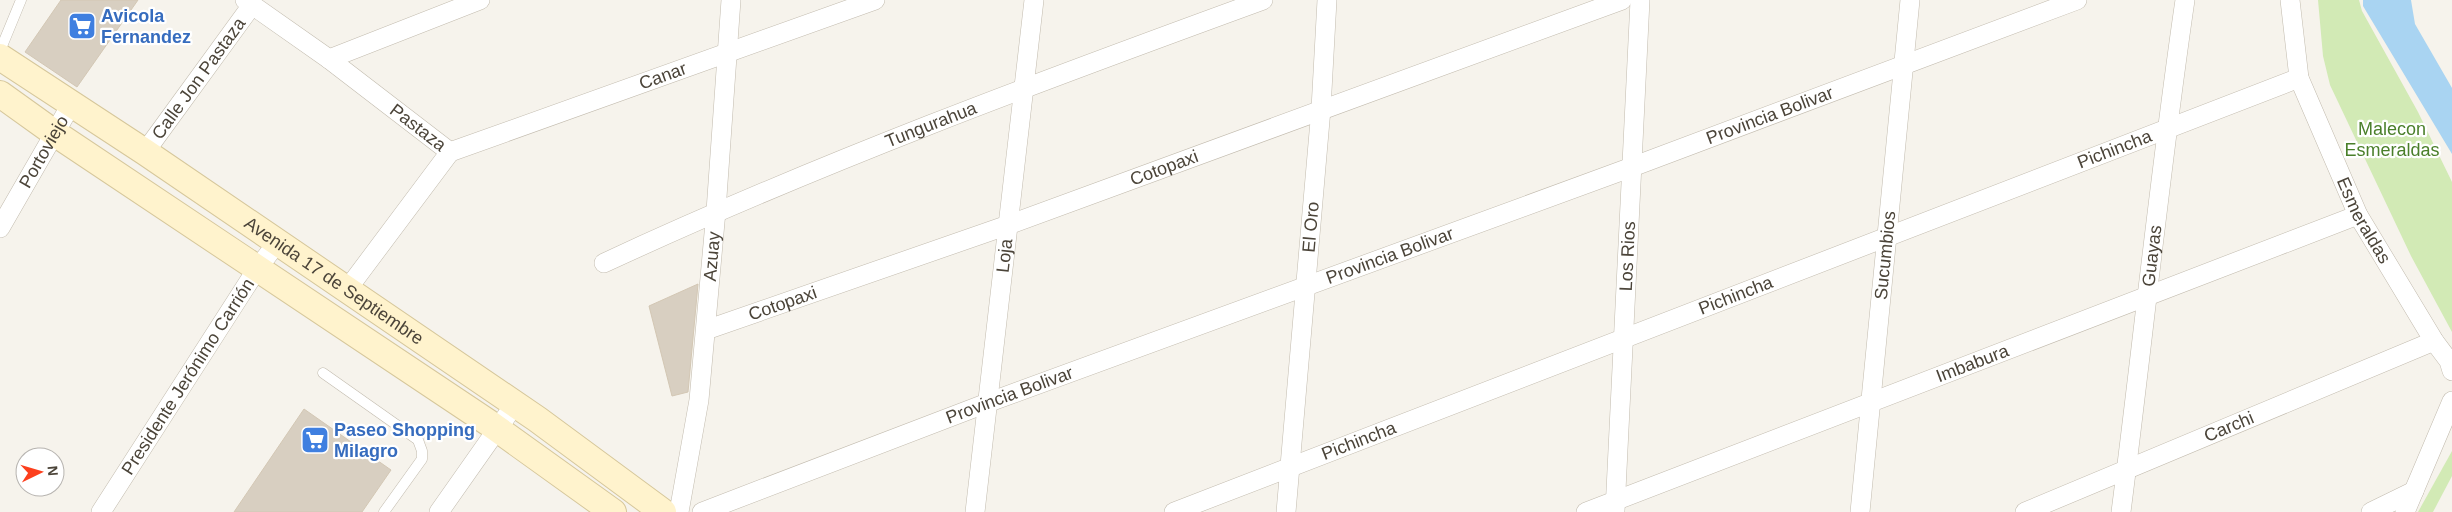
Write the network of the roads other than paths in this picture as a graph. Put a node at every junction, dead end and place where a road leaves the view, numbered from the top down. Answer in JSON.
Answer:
{"nodes":[{"id":1,"x":21,"y":0,"type":"edge"},
{"id":2,"x":480,"y":0,"type":"edge"},
{"id":3,"x":732,"y":0,"type":"edge"},
{"id":4,"x":875,"y":0,"type":"edge"},
{"id":5,"x":1034,"y":0,"type":"edge"},
{"id":6,"x":1263,"y":0,"type":"edge"},
{"id":7,"x":1327,"y":0,"type":"edge"},
{"id":8,"x":1622,"y":0,"type":"edge"},
{"id":9,"x":1640,"y":0,"type":"edge"},
{"id":10,"x":1910,"y":0,"type":"edge"},
{"id":11,"x":2077,"y":0,"type":"edge"},
{"id":12,"x":2185,"y":0,"type":"edge"},
{"id":13,"x":2290,"y":0,"type":"edge"},
{"id":14,"x":248,"y":3,"type":"edge"},
{"id":15,"x":0,"y":51,"type":"edge"},
{"id":16,"x":728,"y":53,"type":"junction"},
{"id":17,"x":0,"y":57,"type":"edge"},
{"id":18,"x":329,"y":59,"type":"junction"},
{"id":19,"x":1904,"y":65,"type":"junction"},
{"id":20,"x":2299,"y":78,"type":"junction"},
{"id":21,"x":1024,"y":87,"type":"junction"},
{"id":22,"x":0,"y":94,"type":"edge"},
{"id":23,"x":72,"y":102,"type":"junction"},
{"id":24,"x":1321,"y":109,"type":"junction"},
{"id":25,"x":2166,"y":130,"type":"junction"},
{"id":26,"x":53,"y":132,"type":"junction"},
{"id":27,"x":145,"y":152,"type":"junction"},
{"id":28,"x":450,"y":152,"type":"junction"},
{"id":29,"x":1632,"y":167,"type":"junction"},
{"id":30,"x":716,"y":211,"type":"junction"},
{"id":31,"x":2358,"y":215,"type":"junction"},
{"id":32,"x":1008,"y":225,"type":"junction"},
{"id":33,"x":0,"y":228,"type":"edge"},
{"id":34,"x":1887,"y":237,"type":"junction"},
{"id":35,"x":277,"y":243,"type":"junction"},
{"id":36,"x":604,"y":262,"type":"dead end"},
{"id":37,"x":257,"y":269,"type":"junction"},
{"id":38,"x":1304,"y":287,"type":"junction"},
{"id":39,"x":346,"y":291,"type":"junction"},
{"id":40,"x":2149,"y":297,"type":"junction"},
{"id":41,"x":706,"y":330,"type":"junction"},
{"id":42,"x":1624,"y":339,"type":"junction"},
{"id":43,"x":2434,"y":341,"type":"junction"},
{"id":44,"x":2452,"y":371,"type":"edge"},
{"id":45,"x":323,"y":373,"type":"dead end"},
{"id":46,"x":2452,"y":401,"type":"edge"},
{"id":47,"x":986,"y":403,"type":"junction"},
{"id":48,"x":1871,"y":403,"type":"junction"},
{"id":49,"x":515,"y":404,"type":"junction"},
{"id":50,"x":498,"y":430,"type":"junction"},
{"id":51,"x":1289,"y":466,"type":"junction"},
{"id":52,"x":2127,"y":470,"type":"junction"},
{"id":53,"x":2414,"y":491,"type":"junction"},
{"id":54,"x":1615,"y":507,"type":"edge"},
{"id":55,"x":102,"y":512,"type":"edge"},
{"id":56,"x":384,"y":512,"type":"edge"},
{"id":57,"x":439,"y":512,"type":"edge"},
{"id":58,"x":613,"y":512,"type":"edge"},
{"id":59,"x":663,"y":512,"type":"edge"},
{"id":60,"x":679,"y":512,"type":"edge"},
{"id":61,"x":702,"y":512,"type":"edge"},
{"id":62,"x":975,"y":512,"type":"edge"},
{"id":63,"x":1174,"y":512,"type":"edge"},
{"id":64,"x":1286,"y":512,"type":"edge"},
{"id":65,"x":1586,"y":512,"type":"edge"},
{"id":66,"x":1860,"y":512,"type":"edge"},
{"id":67,"x":2025,"y":512,"type":"edge"},
{"id":68,"x":2121,"y":512,"type":"edge"},
{"id":69,"x":2371,"y":512,"type":"edge"},
{"id":70,"x":2405,"y":512,"type":"edge"}],
"edges":[{"from":1,"to":15,"type":"lane"},
{"from":2,"to":18,"type":"street"},
{"from":3,"to":16,"type":"street","name":"Azuay"},
{"from":4,"to":16,"type":"street","name":"Canar"},
{"from":5,"to":21,"type":"street","name":"Loja"},
{"from":6,"to":21,"type":"street","name":"Tungurahua"},
{"from":7,"to":24,"type":"street","name":"El Oro"},
{"from":8,"to":24,"type":"street","name":"Cotopaxi"},
{"from":9,"to":29,"type":"street","name":"Los Rios"},
{"from":10,"to":19,"type":"street","name":"Sucumbios"},
{"from":11,"to":19,"type":"street","name":"Provincia Bolivar"},
{"from":12,"to":25,"type":"street","name":"Guayas"},
{"from":13,"to":20,"type":"street","name":"Esmeraldas"},
{"from":14,"to":18,"type":"street","name":"Pastaza"},
{"from":14,"to":27,"type":"street","name":"Calle Jon Pastaza"},
{"from":16,"to":28,"type":"street","name":"Canar"},
{"from":16,"to":30,"type":"street","name":"Azuay"},
{"from":17,"to":23,"type":"street","name":"Avenida 17 de Septiembre"},
{"from":18,"to":28,"type":"street","name":"Pastaza"},
{"from":19,"to":29,"type":"street","name":"Provincia Bolivar"},
{"from":19,"to":34,"type":"street","name":"Sucumbios"},
{"from":20,"to":25,"type":"street","name":"Pichincha"},
{"from":20,"to":31,"type":"street","name":"Esmeraldas"},
{"from":21,"to":30,"type":"street","name":"Tungurahua"},
{"from":21,"to":32,"type":"street","name":"Loja"},
{"from":22,"to":26,"type":"street","name":"Avenida 17 de Septiembre"},
{"from":23,"to":26,"type":"street","name":"Portoviejo"},
{"from":23,"to":27,"type":"street","name":"Avenida 17 de Septiembre"},
{"from":24,"to":32,"type":"street","name":"Cotopaxi"},
{"from":24,"to":38,"type":"street","name":"El Oro"},
{"from":25,"to":34,"type":"street","name":"Pichincha"},
{"from":25,"to":40,"type":"street","name":"Guayas"},
{"from":26,"to":33,"type":"street","name":"Portoviejo"},
{"from":26,"to":37,"type":"street","name":"Avenida 17 de Septiembre"},
{"from":27,"to":35,"type":"street","name":"Avenida 17 de Septiembre"},
{"from":28,"to":39,"type":"street","name":"Pastaza"},
{"from":29,"to":38,"type":"street","name":"Provincia Bolivar"},
{"from":29,"to":42,"type":"street","name":"Los Rios"},
{"from":30,"to":36,"type":"street","name":"Tungurahua"},
{"from":30,"to":41,"type":"street","name":"Azuay"},
{"from":31,"to":40,"type":"street","name":"Imbabura"},
{"from":31,"to":43,"type":"street","name":"Esmeraldas"},
{"from":32,"to":41,"type":"street","name":"Cotopaxi"},
{"from":32,"to":47,"type":"street","name":"Loja"},
{"from":34,"to":42,"type":"street","name":"Pichincha"},
{"from":34,"to":48,"type":"street","name":"Sucumbios"},
{"from":35,"to":37,"type":"street","name":"Presidente Jerónimo Carrión"},
{"from":35,"to":39,"type":"street","name":"Avenida 17 de Septiembre"},
{"from":37,"to":50,"type":"street","name":"Avenida 17 de Septiembre"},
{"from":37,"to":55,"type":"street","name":"Presidente Jerónimo Carrión"},
{"from":38,"to":47,"type":"street","name":"Provincia Bolivar"},
{"from":38,"to":51,"type":"street","name":"El Oro"},
{"from":39,"to":49,"type":"street","name":"Avenida 17 de Septiembre"},
{"from":40,"to":48,"type":"street","name":"Imbabura"},
{"from":40,"to":52,"type":"street","name":"Guayas"},
{"from":41,"to":60,"type":"street","name":"Azuay"},
{"from":42,"to":51,"type":"street","name":"Pichincha"},
{"from":42,"to":54,"type":"street","name":"Los Rios"},
{"from":43,"to":44,"type":"street","name":"Esmeraldas"},
{"from":43,"to":52,"type":"street","name":"Carchi"},
{"from":45,"to":56,"type":"lane"},
{"from":46,"to":53,"type":"street"},
{"from":47,"to":61,"type":"street","name":"Provincia Bolivar"},
{"from":47,"to":62,"type":"street","name":"Loja"},
{"from":48,"to":54,"type":"street","name":"Imbabura"},
{"from":48,"to":66,"type":"street","name":"Sucumbios"},
{"from":49,"to":50,"type":"street"},
{"from":49,"to":59,"type":"street","name":"Avenida 17 de Septiembre"},
{"from":50,"to":57,"type":"street"},
{"from":50,"to":58,"type":"street","name":"Avenida 17 de Septiembre"},
{"from":51,"to":63,"type":"street","name":"Pichincha"},
{"from":51,"to":64,"type":"street","name":"El Oro"},
{"from":52,"to":67,"type":"street","name":"Carchi"},
{"from":52,"to":68,"type":"street","name":"Guayas"},
{"from":53,"to":69,"type":"street"},
{"from":53,"to":70,"type":"street"},
{"from":54,"to":65,"type":"street","name":"Imbabura"}]}
